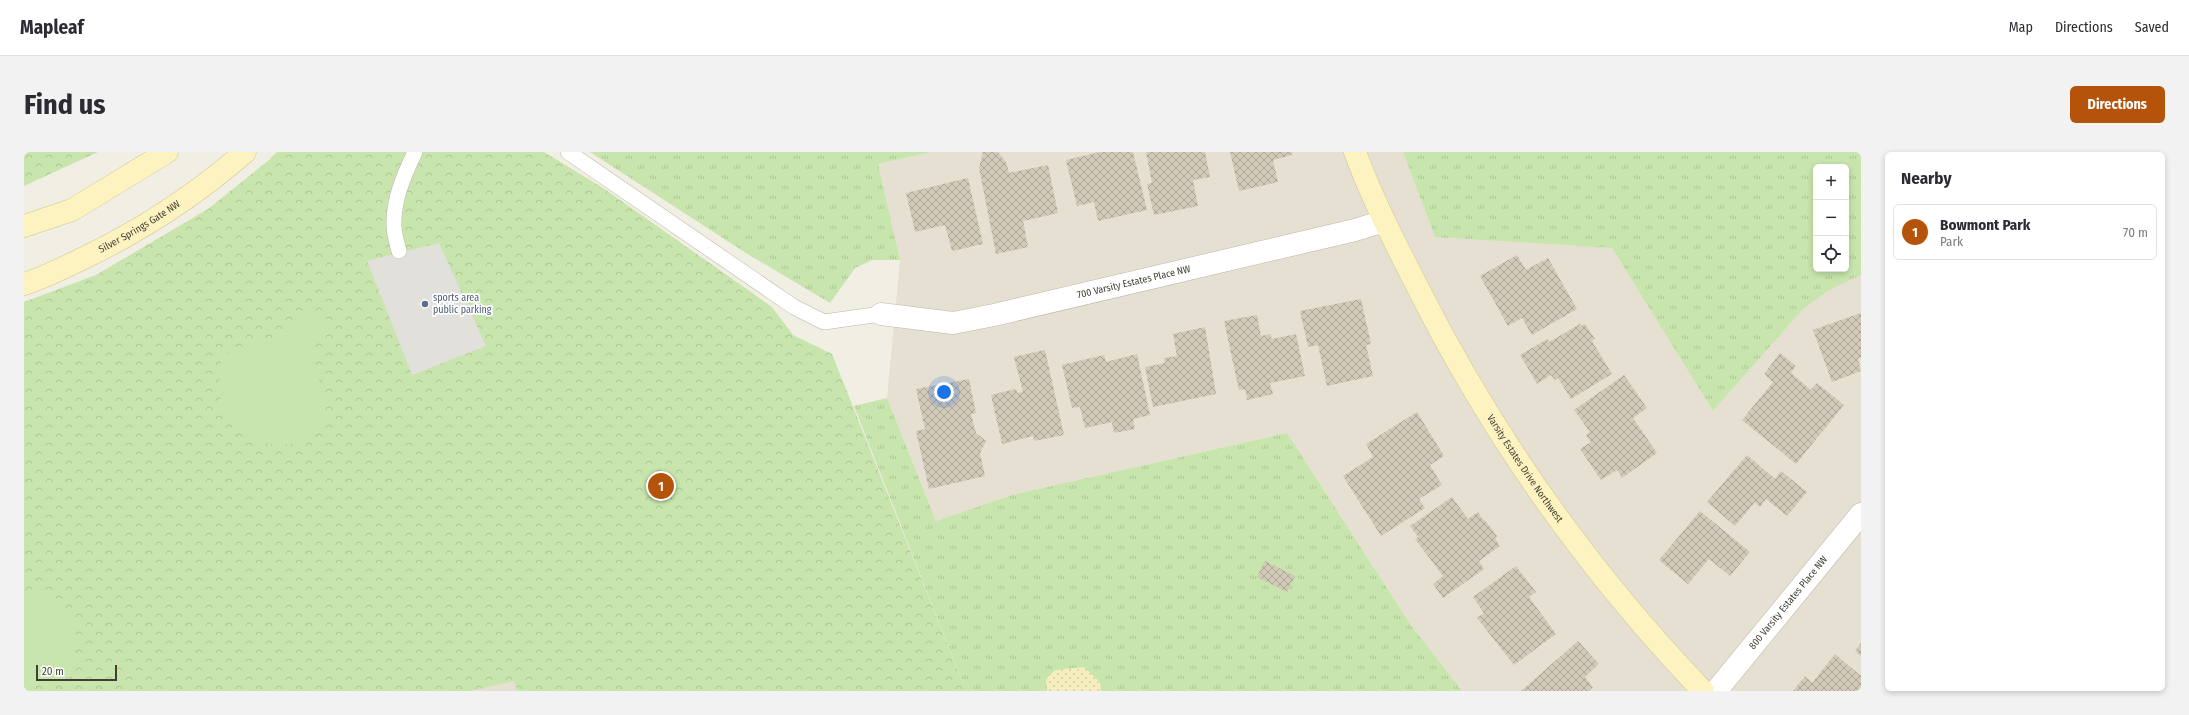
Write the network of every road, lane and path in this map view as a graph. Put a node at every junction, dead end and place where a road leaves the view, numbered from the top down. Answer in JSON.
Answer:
{"nodes":[{"id":1,"x":167,"y":152,"type":"edge"},
{"id":2,"x":245,"y":152,"type":"edge"},
{"id":3,"x":415,"y":152,"type":"edge"},
{"id":4,"x":568,"y":152,"type":"edge"},
{"id":5,"x":1355,"y":152,"type":"edge"},
{"id":6,"x":1384,"y":221,"type":"junction"},
{"id":7,"x":24,"y":226,"type":"edge"},
{"id":8,"x":399,"y":251,"type":"dead end"},
{"id":9,"x":24,"y":284,"type":"edge"},
{"id":10,"x":881,"y":314,"type":"joint"},
{"id":11,"x":1861,"y":514,"type":"edge"},
{"id":12,"x":1703,"y":691,"type":"edge"},
{"id":13,"x":1716,"y":691,"type":"edge"}],
"edges":[{"from":1,"to":7,"type":"street"},
{"from":2,"to":9,"type":"street","name":"Silver Springs Gate NW"},
{"from":3,"to":8,"type":"lane"},
{"from":4,"to":10,"type":"lane"},
{"from":5,"to":6,"type":"street","name":"Varsity Estates Drive Northwest"},
{"from":6,"to":10,"type":"street","name":"700 Varsity Estates Place NW"},
{"from":6,"to":12,"type":"street","name":"Varsity Estates Drive Northwest"},
{"from":11,"to":13,"type":"street","name":"800 Varsity Estates Place NW"}]}
